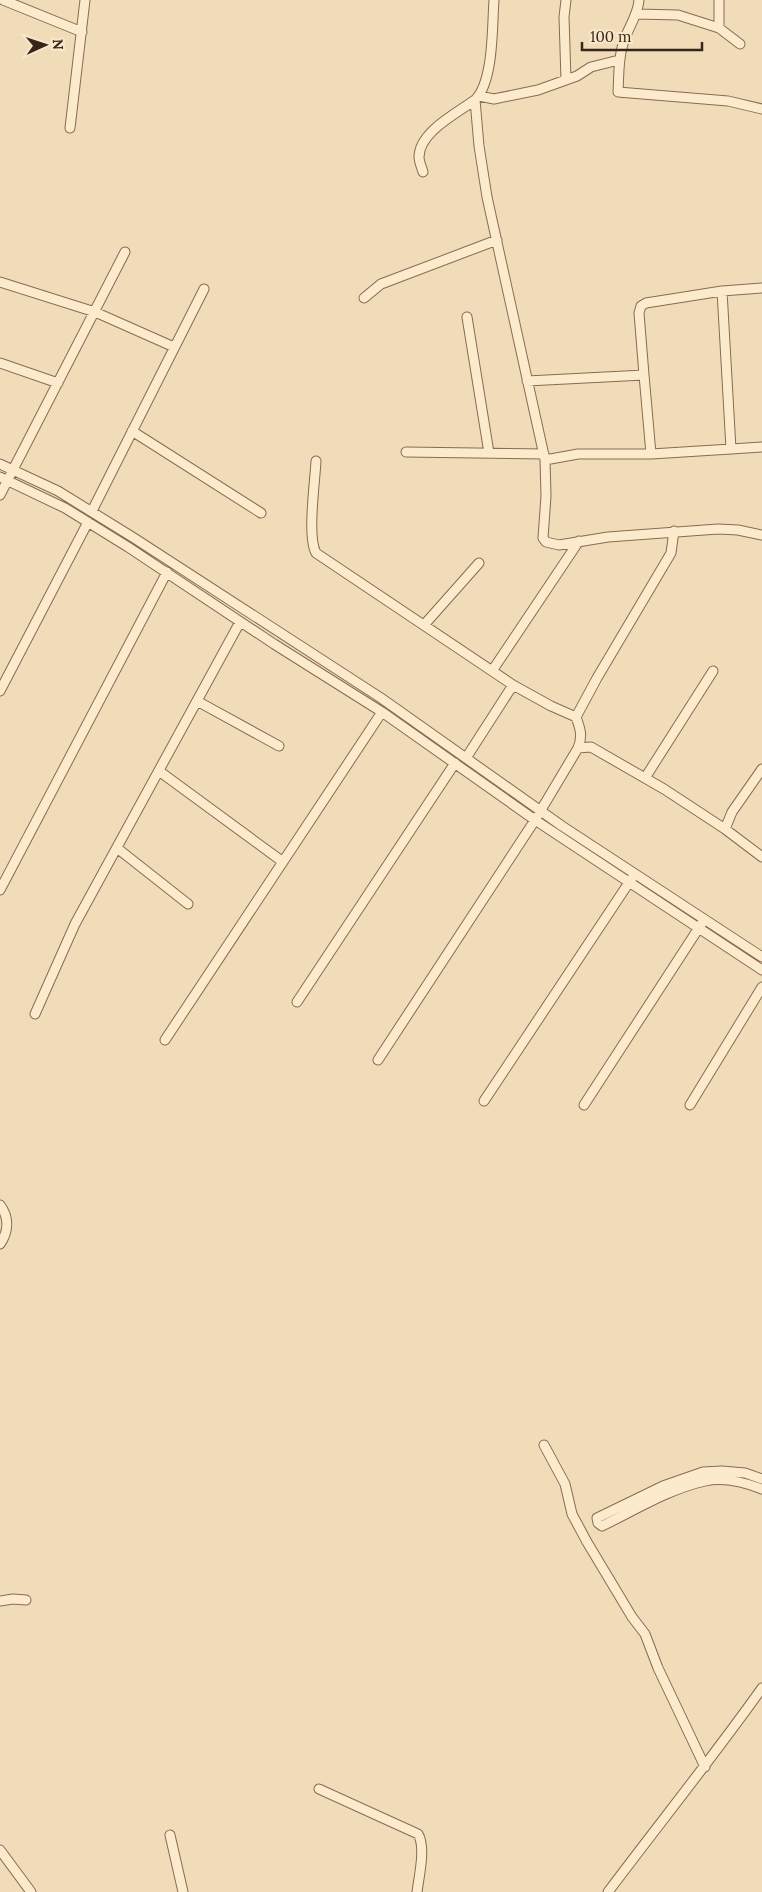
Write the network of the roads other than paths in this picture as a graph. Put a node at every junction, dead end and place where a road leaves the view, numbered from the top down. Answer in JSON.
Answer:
{"nodes":[{"id":1,"x":3,"y":0,"type":"edge"},
{"id":2,"x":85,"y":0,"type":"edge"},
{"id":3,"x":494,"y":0,"type":"edge"},
{"id":4,"x":566,"y":0,"type":"edge"},
{"id":5,"x":640,"y":0,"type":"edge"},
{"id":6,"x":719,"y":0,"type":"edge"},
{"id":7,"x":637,"y":14,"type":"junction"},
{"id":8,"x":719,"y":28,"type":"junction"},
{"id":9,"x":82,"y":32,"type":"junction"},
{"id":10,"x":740,"y":44,"type":"dead end"},
{"id":11,"x":619,"y":60,"type":"junction"},
{"id":12,"x":566,"y":80,"type":"junction"},
{"id":13,"x":477,"y":98,"type":"junction"},
{"id":14,"x":762,"y":109,"type":"edge"},
{"id":15,"x":70,"y":128,"type":"dead end"},
{"id":16,"x":423,"y":172,"type":"dead end"},
{"id":17,"x":497,"y":240,"type":"junction"},
{"id":18,"x":125,"y":252,"type":"dead end"},
{"id":19,"x":0,"y":282,"type":"edge"},
{"id":20,"x":204,"y":288,"type":"dead end"},
{"id":21,"x":762,"y":288,"type":"edge"},
{"id":22,"x":722,"y":291,"type":"junction"},
{"id":23,"x":364,"y":298,"type":"dead end"},
{"id":24,"x":94,"y":312,"type":"junction"},
{"id":25,"x":467,"y":317,"type":"dead end"},
{"id":26,"x":174,"y":347,"type":"junction"},
{"id":27,"x":0,"y":362,"type":"edge"},
{"id":28,"x":644,"y":375,"type":"junction"},
{"id":29,"x":527,"y":381,"type":"junction"},
{"id":30,"x":58,"y":383,"type":"junction"},
{"id":31,"x":132,"y":430,"type":"junction"},
{"id":32,"x":762,"y":447,"type":"edge"},
{"id":33,"x":731,"y":449,"type":"junction"},
{"id":34,"x":406,"y":452,"type":"dead end"},
{"id":35,"x":489,"y":453,"type":"junction"},
{"id":36,"x":651,"y":454,"type":"junction"},
{"id":37,"x":545,"y":457,"type":"junction"},
{"id":38,"x":316,"y":461,"type":"dead end"},
{"id":39,"x":0,"y":464,"type":"edge"},
{"id":40,"x":13,"y":470,"type":"junction"},
{"id":41,"x":4,"y":479,"type":"edge"},
{"id":42,"x":0,"y":496,"type":"edge"},
{"id":43,"x":92,"y":511,"type":"junction"},
{"id":44,"x":261,"y":513,"type":"dead end"},
{"id":45,"x":88,"y":522,"type":"junction"},
{"id":46,"x":674,"y":531,"type":"junction"},
{"id":47,"x":762,"y":535,"type":"edge"},
{"id":48,"x":134,"y":538,"type":"junction"},
{"id":49,"x":579,"y":542,"type":"junction"},
{"id":50,"x":128,"y":547,"type":"junction"},
{"id":51,"x":479,"y":563,"type":"dead end"},
{"id":52,"x":166,"y":572,"type":"junction"},
{"id":53,"x":240,"y":622,"type":"junction"},
{"id":54,"x":263,"y":623,"type":"junction"},
{"id":55,"x":424,"y":625,"type":"junction"},
{"id":56,"x":256,"y":632,"type":"junction"},
{"id":57,"x":492,"y":671,"type":"junction"},
{"id":58,"x":713,"y":671,"type":"dead end"},
{"id":59,"x":513,"y":685,"type":"junction"},
{"id":60,"x":0,"y":691,"type":"edge"},
{"id":61,"x":197,"y":701,"type":"junction"},
{"id":62,"x":382,"y":712,"type":"junction"},
{"id":63,"x":576,"y":717,"type":"junction"},
{"id":64,"x":279,"y":746,"type":"dead end"},
{"id":65,"x":578,"y":748,"type":"junction"},
{"id":66,"x":466,"y":758,"type":"junction"},
{"id":67,"x":455,"y":763,"type":"junction"},
{"id":68,"x":159,"y":770,"type":"junction"},
{"id":69,"x":762,"y":770,"type":"edge"},
{"id":70,"x":645,"y":778,"type":"junction"},
{"id":71,"x":539,"y":810,"type":"junction"},
{"id":72,"x":535,"y":820,"type":"junction"},
{"id":73,"x":725,"y":829,"type":"junction"},
{"id":74,"x":117,"y":848,"type":"junction"},
{"id":75,"x":762,"y":858,"type":"edge"},
{"id":76,"x":283,"y":862,"type":"junction"},
{"id":77,"x":634,"y":873,"type":"junction"},
{"id":78,"x":629,"y":882,"type":"junction"},
{"id":79,"x":0,"y":890,"type":"edge"},
{"id":80,"x":188,"y":904,"type":"dead end"},
{"id":81,"x":705,"y":919,"type":"junction"},
{"id":82,"x":700,"y":928,"type":"junction"},
{"id":83,"x":762,"y":957,"type":"edge"},
{"id":84,"x":762,"y":970,"type":"edge"},
{"id":85,"x":762,"y":987,"type":"edge"},
{"id":86,"x":297,"y":1002,"type":"dead end"},
{"id":87,"x":35,"y":1014,"type":"dead end"},
{"id":88,"x":165,"y":1040,"type":"dead end"},
{"id":89,"x":378,"y":1060,"type":"dead end"},
{"id":90,"x":484,"y":1101,"type":"dead end"},
{"id":91,"x":584,"y":1105,"type":"dead end"},
{"id":92,"x":690,"y":1105,"type":"dead end"},
{"id":93,"x":0,"y":1205,"type":"edge"},
{"id":94,"x":0,"y":1244,"type":"edge"},
{"id":95,"x":544,"y":1445,"type":"dead end"},
{"id":96,"x":762,"y":1485,"type":"edge"},
{"id":97,"x":665,"y":1490,"type":"junction"},
{"id":98,"x":0,"y":1600,"type":"edge"},
{"id":99,"x":26,"y":1600,"type":"dead end"},
{"id":100,"x":762,"y":1688,"type":"edge"},
{"id":101,"x":705,"y":1766,"type":"junction"},
{"id":102,"x":319,"y":1789,"type":"dead end"},
{"id":103,"x":170,"y":1835,"type":"dead end"},
{"id":104,"x":0,"y":1850,"type":"edge"},
{"id":105,"x":31,"y":1892,"type":"edge"},
{"id":106,"x":183,"y":1892,"type":"edge"},
{"id":107,"x":417,"y":1892,"type":"edge"},
{"id":108,"x":608,"y":1892,"type":"edge"}],
"edges":[{"from":1,"to":9,"type":"street"},
{"from":2,"to":9,"type":"street"},
{"from":3,"to":13,"type":"street"},
{"from":4,"to":12,"type":"street"},
{"from":5,"to":7,"type":"street"},
{"from":6,"to":8,"type":"street"},
{"from":7,"to":8,"type":"street"},
{"from":7,"to":11,"type":"street"},
{"from":8,"to":10,"type":"street"},
{"from":9,"to":15,"type":"street"},
{"from":11,"to":12,"type":"street"},
{"from":11,"to":14,"type":"street"},
{"from":12,"to":13,"type":"street"},
{"from":13,"to":16,"type":"street"},
{"from":13,"to":17,"type":"street"},
{"from":17,"to":23,"type":"street"},
{"from":17,"to":29,"type":"street"},
{"from":18,"to":24,"type":"street"},
{"from":19,"to":24,"type":"street"},
{"from":20,"to":26,"type":"street"},
{"from":21,"to":22,"type":"street"},
{"from":22,"to":28,"type":"street"},
{"from":22,"to":33,"type":"street"},
{"from":24,"to":26,"type":"street"},
{"from":24,"to":30,"type":"street"},
{"from":25,"to":35,"type":"street"},
{"from":26,"to":31,"type":"street"},
{"from":27,"to":30,"type":"street"},
{"from":28,"to":29,"type":"street"},
{"from":28,"to":36,"type":"street"},
{"from":29,"to":37,"type":"street"},
{"from":30,"to":40,"type":"street"},
{"from":31,"to":43,"type":"street"},
{"from":31,"to":44,"type":"street"},
{"from":32,"to":33,"type":"street"},
{"from":33,"to":36,"type":"street"},
{"from":34,"to":35,"type":"street"},
{"from":35,"to":37,"type":"street"},
{"from":36,"to":37,"type":"street"},
{"from":37,"to":49,"type":"street"},
{"from":38,"to":55,"type":"street"},
{"from":39,"to":40,"type":"street"},
{"from":40,"to":41,"type":"street"},
{"from":40,"to":43,"type":"street"},
{"from":41,"to":42,"type":"street"},
{"from":41,"to":45,"type":"street"},
{"from":43,"to":48,"type":"street"},
{"from":45,"to":50,"type":"street"},
{"from":45,"to":60,"type":"street"},
{"from":46,"to":47,"type":"street"},
{"from":46,"to":49,"type":"street"},
{"from":46,"to":63,"type":"street"},
{"from":48,"to":50,"type":"street"},
{"from":48,"to":54,"type":"street"},
{"from":49,"to":57,"type":"street"},
{"from":50,"to":52,"type":"street"},
{"from":51,"to":55,"type":"street"},
{"from":52,"to":53,"type":"street"},
{"from":52,"to":79,"type":"street"},
{"from":53,"to":56,"type":"street"},
{"from":53,"to":61,"type":"street"},
{"from":54,"to":56,"type":"street"},
{"from":54,"to":66,"type":"street"},
{"from":55,"to":57,"type":"street"},
{"from":56,"to":62,"type":"street"},
{"from":57,"to":59,"type":"street"},
{"from":58,"to":70,"type":"street"},
{"from":59,"to":63,"type":"street"},
{"from":59,"to":66,"type":"street"},
{"from":61,"to":64,"type":"street"},
{"from":61,"to":68,"type":"street"},
{"from":62,"to":67,"type":"street"},
{"from":62,"to":76,"type":"street"},
{"from":63,"to":65,"type":"street"},
{"from":65,"to":70,"type":"street"},
{"from":65,"to":71,"type":"street"},
{"from":66,"to":71,"type":"street"},
{"from":67,"to":72,"type":"street"},
{"from":67,"to":86,"type":"street"},
{"from":68,"to":74,"type":"street"},
{"from":68,"to":76,"type":"street"},
{"from":69,"to":73,"type":"street"},
{"from":70,"to":73,"type":"street"},
{"from":71,"to":72,"type":"street"},
{"from":71,"to":77,"type":"street"},
{"from":72,"to":78,"type":"street"},
{"from":72,"to":89,"type":"street"},
{"from":73,"to":75,"type":"street"},
{"from":74,"to":80,"type":"street"},
{"from":74,"to":87,"type":"street"},
{"from":76,"to":88,"type":"street"},
{"from":77,"to":78,"type":"street"},
{"from":77,"to":81,"type":"street"},
{"from":78,"to":82,"type":"street"},
{"from":78,"to":90,"type":"street"},
{"from":81,"to":82,"type":"street"},
{"from":81,"to":83,"type":"street"},
{"from":82,"to":84,"type":"street"},
{"from":82,"to":91,"type":"street"},
{"from":85,"to":92,"type":"street"},
{"from":93,"to":94,"type":"street"},
{"from":95,"to":101,"type":"street"},
{"from":96,"to":97,"type":"street"},
{"from":97,"to":97,"type":"street"},
{"from":98,"to":99,"type":"street"},
{"from":100,"to":101,"type":"street"},
{"from":101,"to":108,"type":"street"},
{"from":102,"to":107,"type":"street"},
{"from":103,"to":106,"type":"street"},
{"from":104,"to":105,"type":"street"}]}
